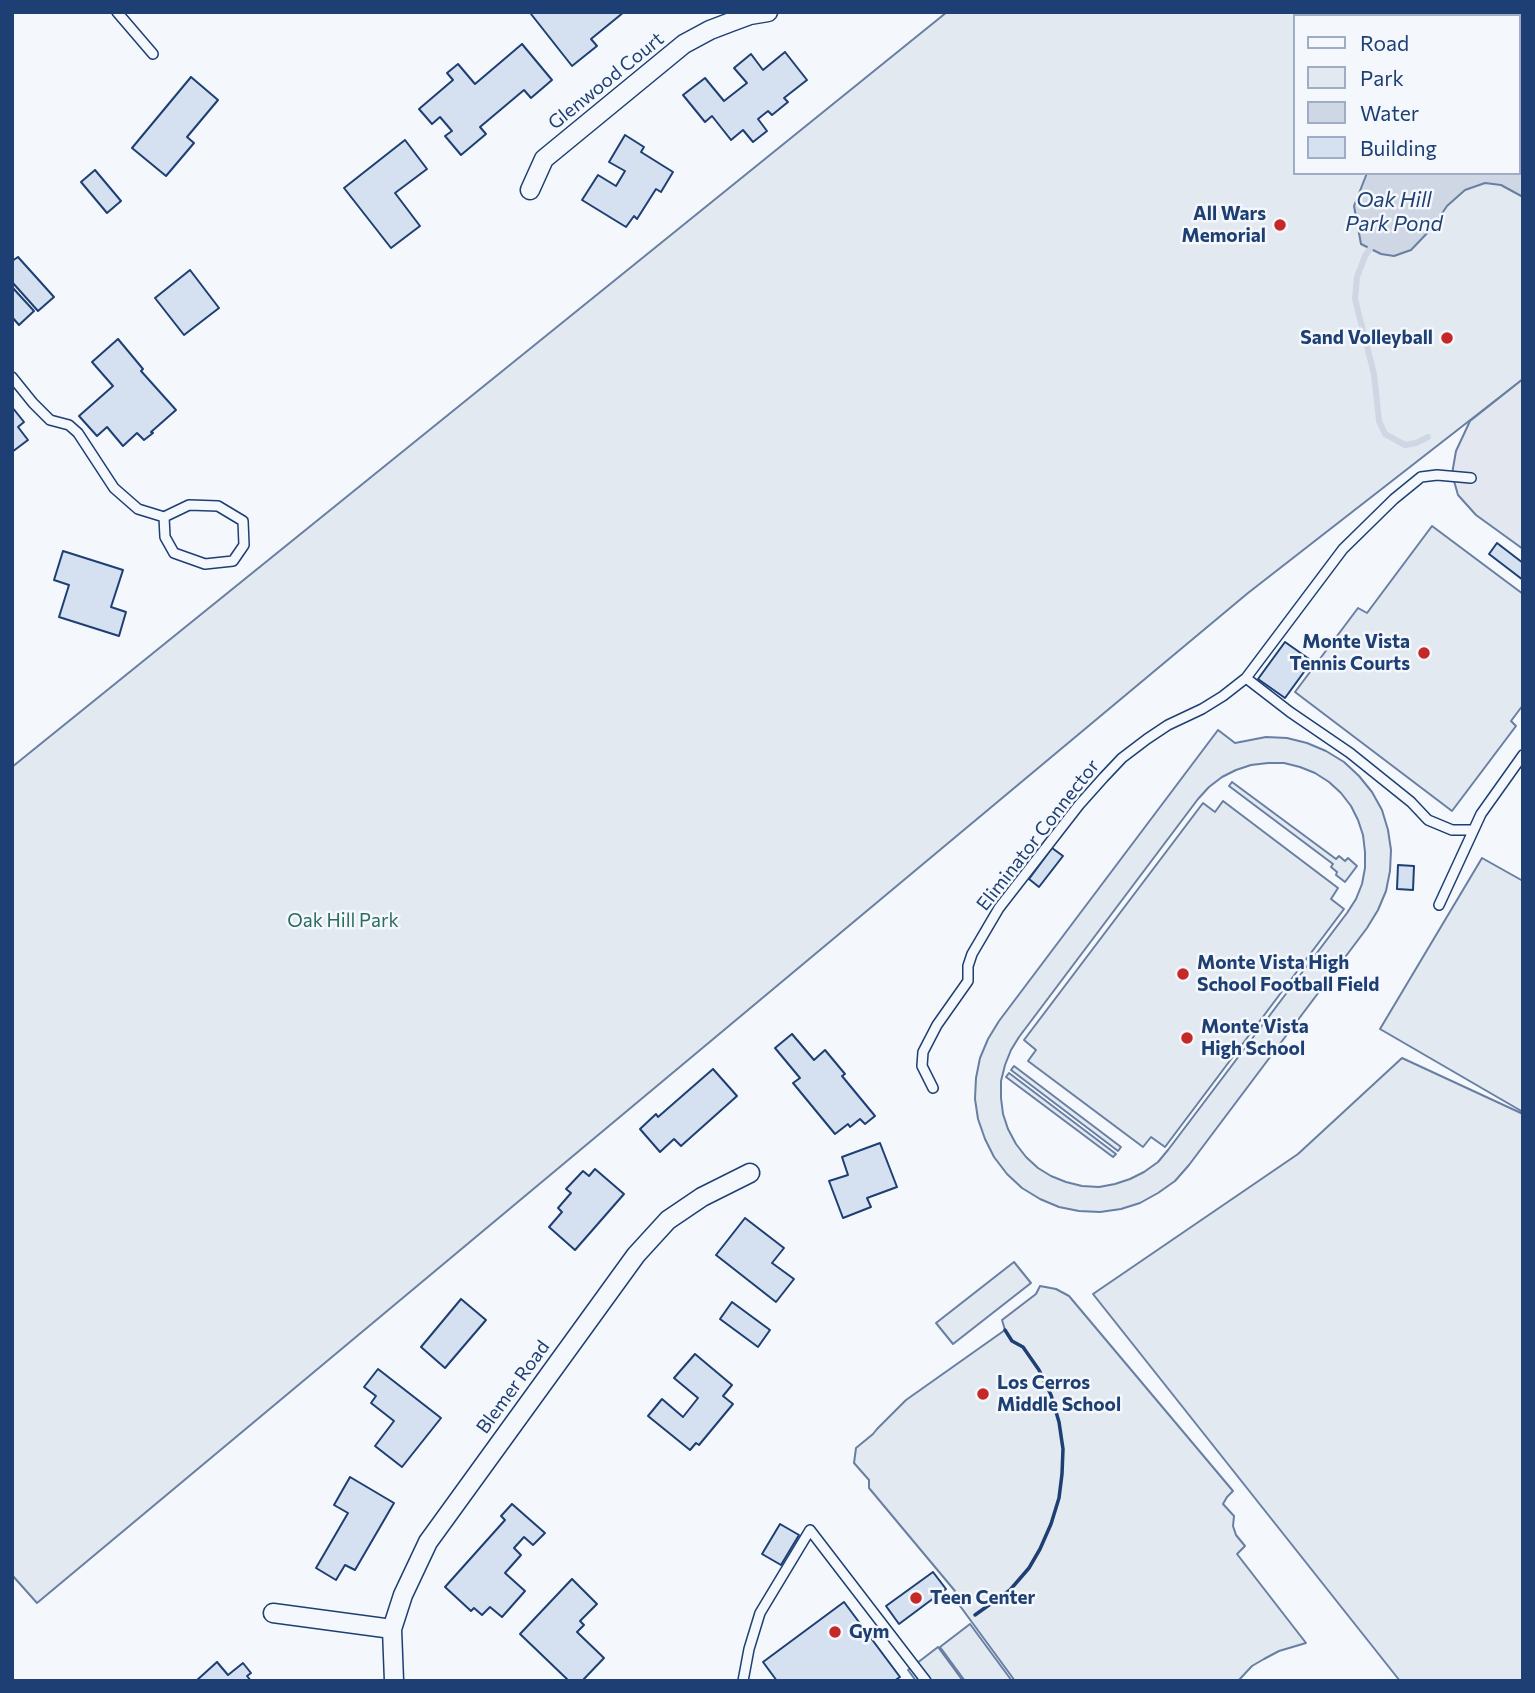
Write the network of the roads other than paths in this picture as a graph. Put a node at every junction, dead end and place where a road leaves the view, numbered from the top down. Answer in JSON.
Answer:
{"nodes":[{"id":1,"x":117,"y":12,"type":"edge"},
{"id":2,"x":768,"y":12,"type":"edge"},
{"id":3,"x":153,"y":54,"type":"dead end"},
{"id":4,"x":530,"y":190,"type":"dead end"},
{"id":5,"x":12,"y":377,"type":"edge"},
{"id":6,"x":1471,"y":478,"type":"dead end"},
{"id":7,"x":164,"y":517,"type":"junction"},
{"id":8,"x":1245,"y":678,"type":"junction"},
{"id":9,"x":1523,"y":755,"type":"edge"},
{"id":10,"x":1474,"y":830,"type":"junction"},
{"id":11,"x":1439,"y":905,"type":"dead end"},
{"id":12,"x":933,"y":1087,"type":"dead end"},
{"id":13,"x":750,"y":1173,"type":"dead end"},
{"id":14,"x":273,"y":1613,"type":"dead end"},
{"id":15,"x":392,"y":1629,"type":"junction"},
{"id":16,"x":394,"y":1681,"type":"edge"},
{"id":17,"x":743,"y":1681,"type":"edge"},
{"id":18,"x":926,"y":1681,"type":"edge"}],
"edges":[{"from":1,"to":3,"type":"lane"},
{"from":2,"to":4,"type":"street","name":"Glenwood Court"},
{"from":5,"to":7,"type":"lane"},
{"from":6,"to":8,"type":"lane","name":"Eliminator Connector"},
{"from":7,"to":7,"type":"lane"},
{"from":8,"to":10,"type":"lane"},
{"from":8,"to":12,"type":"lane","name":"Eliminator Connector"},
{"from":9,"to":10,"type":"lane"},
{"from":10,"to":11,"type":"lane"},
{"from":13,"to":15,"type":"street","name":"Blemer Road"},
{"from":14,"to":15,"type":"street"},
{"from":15,"to":16,"type":"street","name":"Blemer Road"},
{"from":17,"to":18,"type":"lane"}]}
